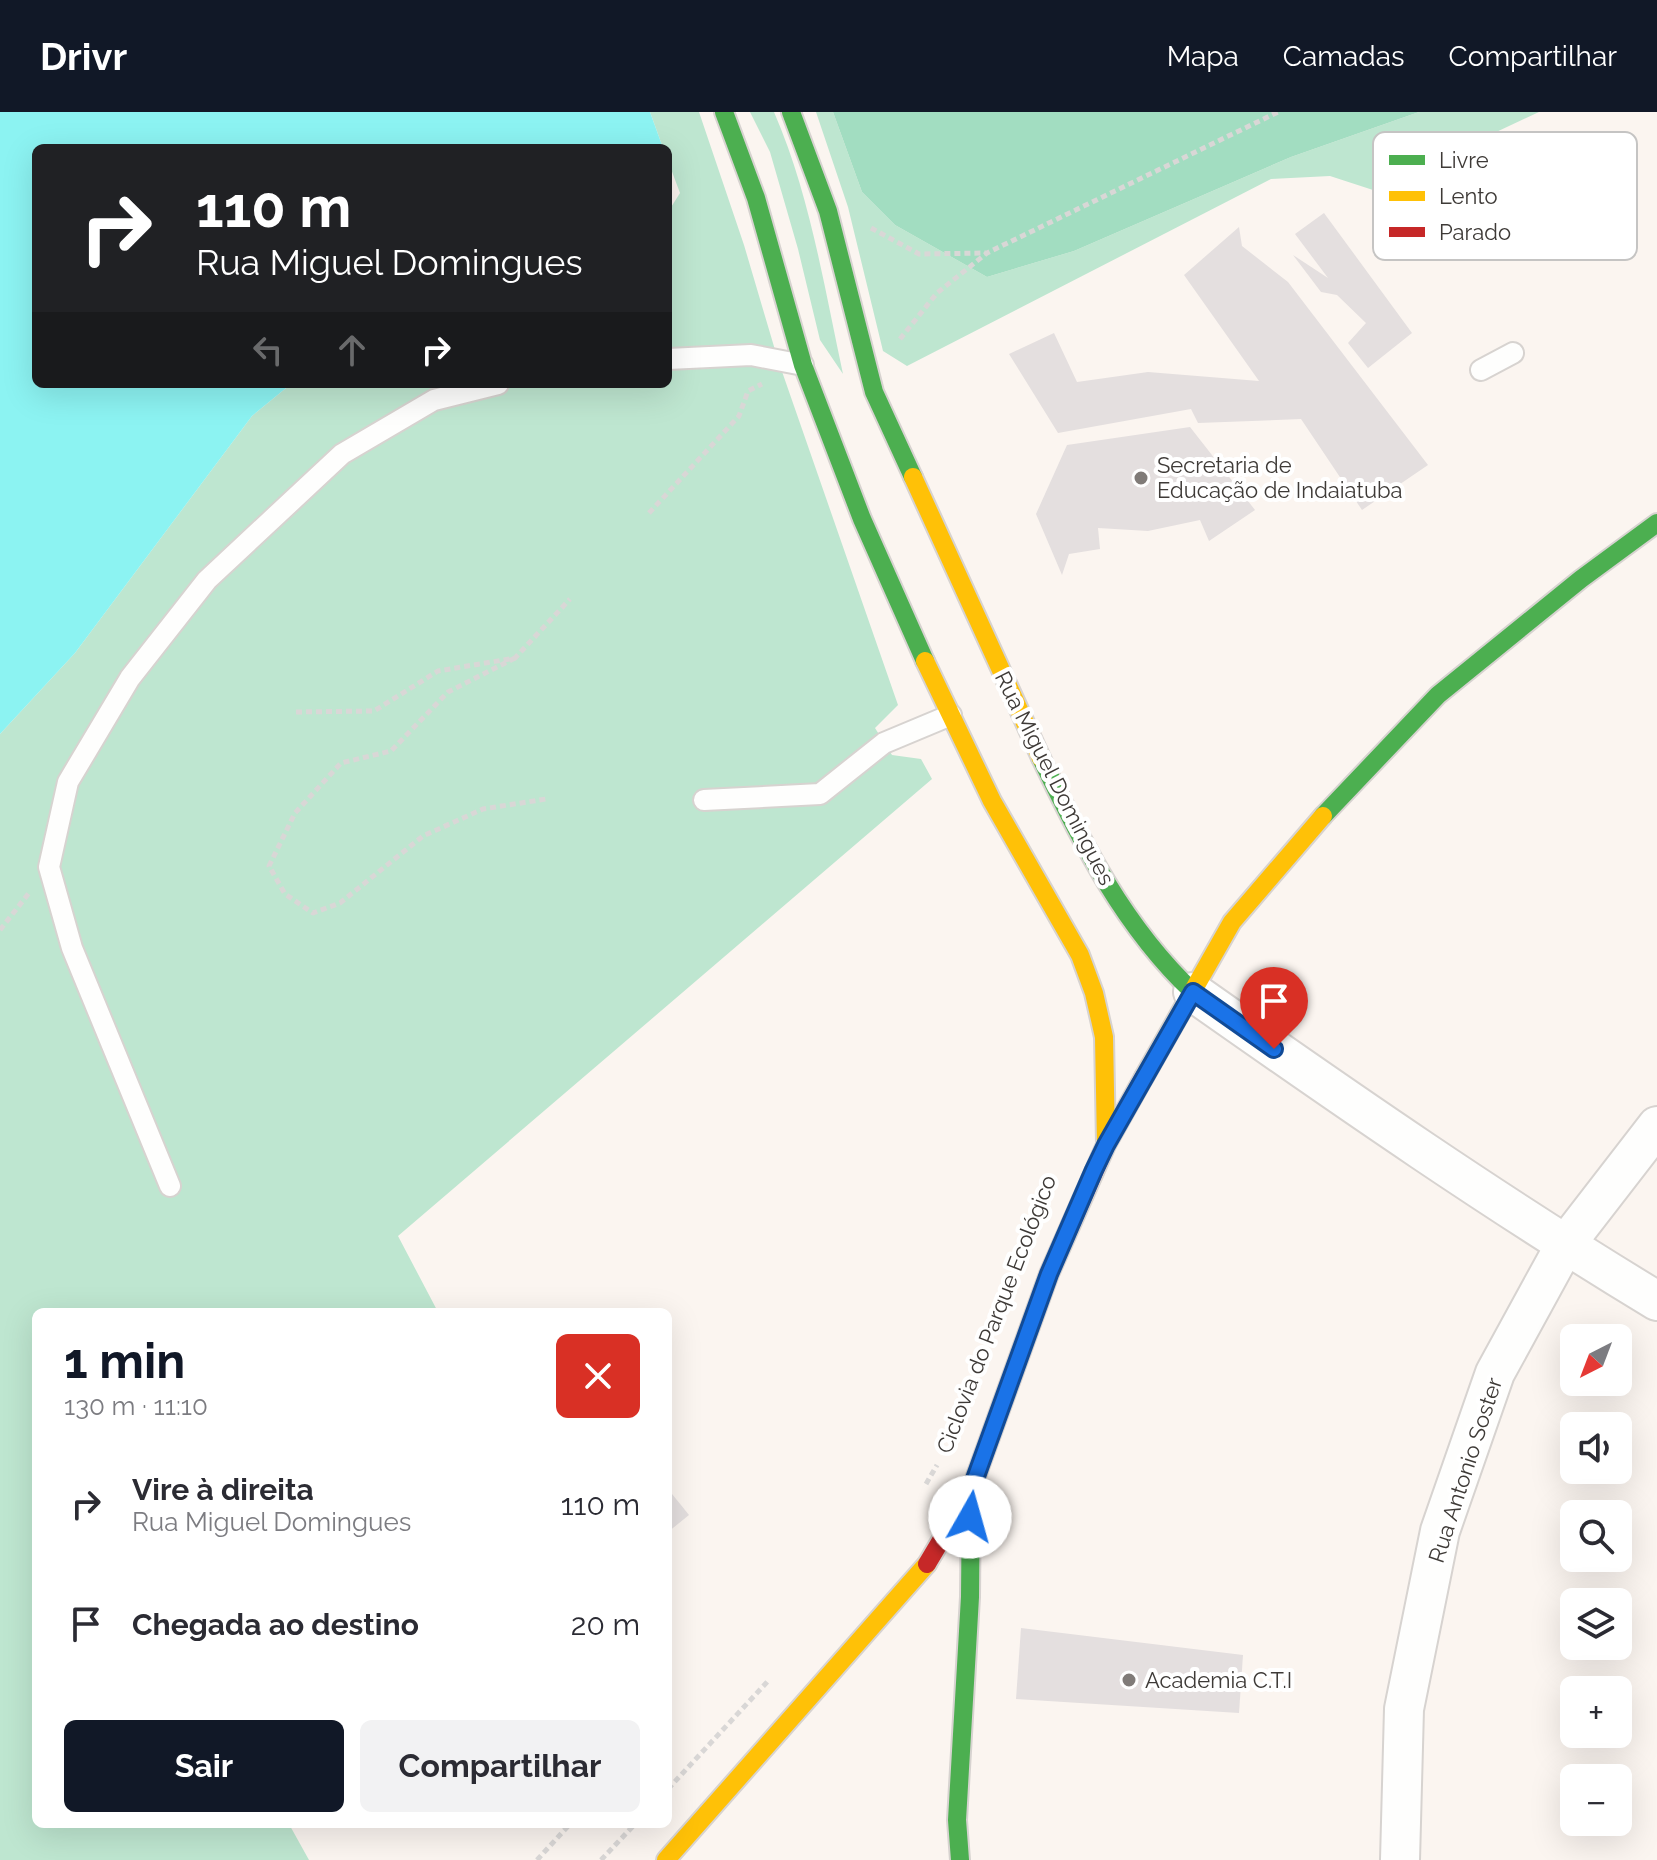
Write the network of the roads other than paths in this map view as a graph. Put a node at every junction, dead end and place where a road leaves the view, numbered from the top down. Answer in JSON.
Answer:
{"nodes":[{"id":1,"x":724,"y":112,"type":"edge"},
{"id":2,"x":791,"y":112,"type":"edge"},
{"id":3,"x":1513,"y":353,"type":"dead end"},
{"id":4,"x":672,"y":359,"type":"edge"},
{"id":5,"x":803,"y":365,"type":"junction"},
{"id":6,"x":1481,"y":370,"type":"dead end"},
{"id":7,"x":482,"y":388,"type":"edge"},
{"id":8,"x":1657,"y":523,"type":"edge"},
{"id":9,"x":951,"y":715,"type":"junction"},
{"id":10,"x":704,"y":800,"type":"dead end"},
{"id":11,"x":1193,"y":992,"type":"junction"},
{"id":12,"x":1657,"y":1126,"type":"edge"},
{"id":13,"x":1106,"y":1145,"type":"junction"},
{"id":14,"x":170,"y":1186,"type":"dead end"},
{"id":15,"x":1565,"y":1245,"type":"junction"},
{"id":16,"x":1657,"y":1301,"type":"edge"},
{"id":17,"x":971,"y":1490,"type":"junction"},
{"id":18,"x":666,"y":1860,"type":"edge"},
{"id":19,"x":960,"y":1860,"type":"edge"},
{"id":20,"x":1400,"y":1860,"type":"edge"}],
"edges":[{"from":1,"to":5,"type":"main road"},
{"from":2,"to":11,"type":"main road","name":"Rua Miguel Domingues"},
{"from":3,"to":6,"type":"lane"},
{"from":4,"to":5,"type":"lane"},
{"from":5,"to":9,"type":"main road"},
{"from":7,"to":14,"type":"lane"},
{"from":8,"to":11,"type":"main road"},
{"from":9,"to":10,"type":"lane"},
{"from":9,"to":13,"type":"main road"},
{"from":11,"to":13,"type":"main road"},
{"from":11,"to":15,"type":"street","name":"Rua Miguel Domingues"},
{"from":12,"to":15,"type":"street","name":"Rua Antonio Soster"},
{"from":13,"to":17,"type":"main road"},
{"from":15,"to":16,"type":"street","name":"Rua Miguel Domingues"},
{"from":15,"to":20,"type":"street","name":"Rua Antonio Soster"},
{"from":17,"to":18,"type":"main road"},
{"from":17,"to":19,"type":"main road"}]}
